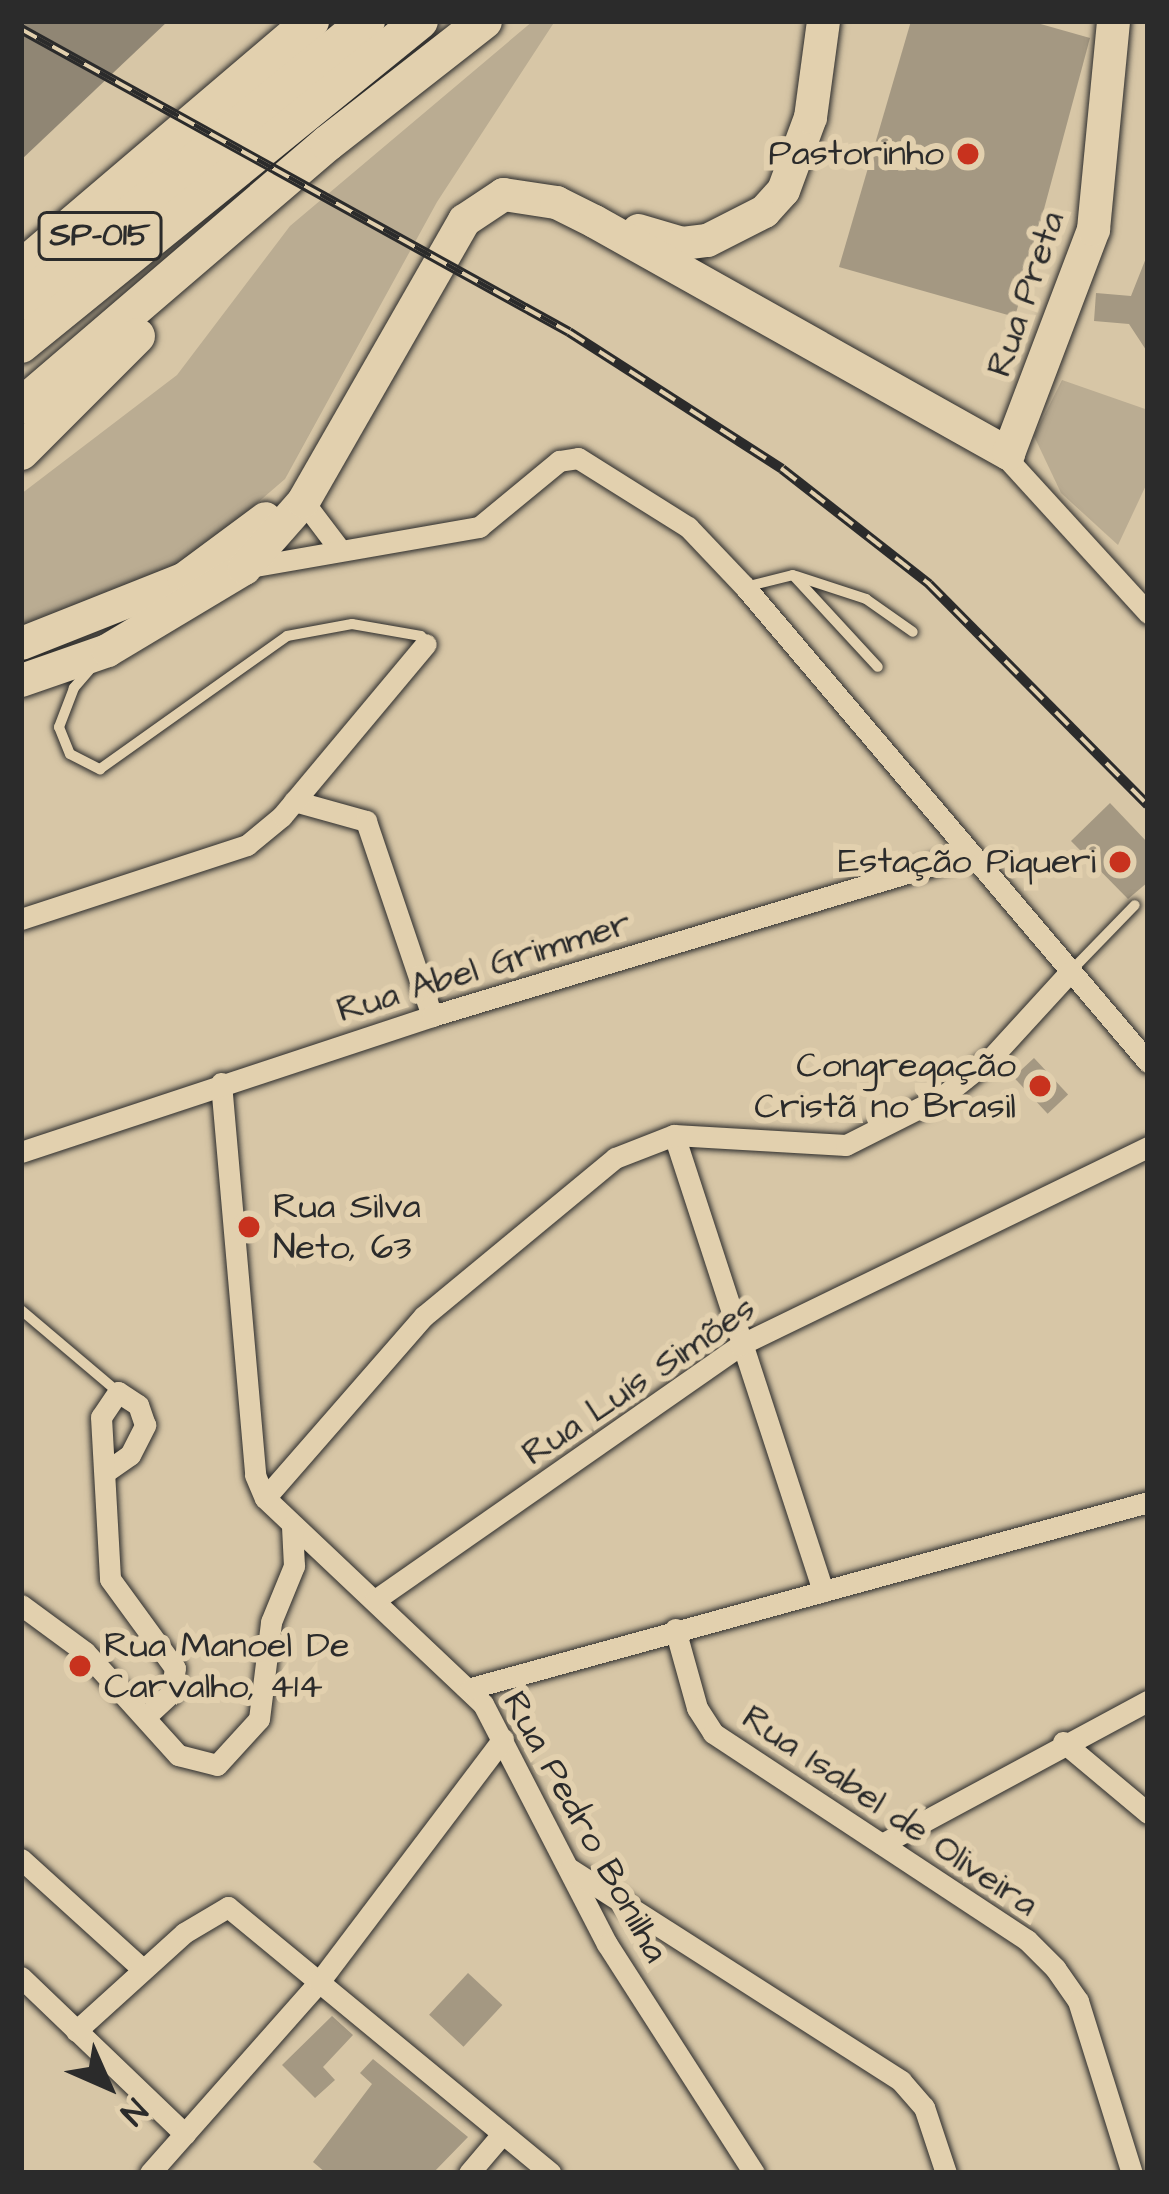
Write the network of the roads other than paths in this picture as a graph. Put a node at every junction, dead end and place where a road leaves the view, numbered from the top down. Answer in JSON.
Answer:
{"nodes":[{"id":1,"x":311,"y":21,"type":"edge"},
{"id":2,"x":367,"y":21,"type":"edge"},
{"id":3,"x":399,"y":21,"type":"edge"},
{"id":4,"x":420,"y":21,"type":"edge"},
{"id":5,"x":823,"y":21,"type":"edge"},
{"id":6,"x":1113,"y":21,"type":"edge"},
{"id":7,"x":474,"y":25,"type":"edge"},
{"id":8,"x":366,"y":65,"type":"junction"},
{"id":9,"x":204,"y":250,"type":"junction"},
{"id":10,"x":677,"y":258,"type":"junction"},
{"id":11,"x":21,"y":268,"type":"edge"},
{"id":12,"x":24,"y":329,"type":"edge"},
{"id":13,"x":21,"y":406,"type":"edge"},
{"id":14,"x":21,"y":452,"type":"edge"},
{"id":15,"x":1014,"y":459,"type":"junction"},
{"id":16,"x":303,"y":500,"type":"junction"},
{"id":17,"x":340,"y":550,"type":"junction"},
{"id":18,"x":244,"y":568,"type":"junction"},
{"id":19,"x":793,"y":575,"type":"junction"},
{"id":20,"x":745,"y":587,"type":"junction"},
{"id":21,"x":1148,"y":613,"type":"edge"},
{"id":22,"x":913,"y":632,"type":"dead end"},
{"id":23,"x":21,"y":643,"type":"edge"},
{"id":24,"x":426,"y":644,"type":"joint"},
{"id":25,"x":107,"y":650,"type":"junction"},
{"id":26,"x":878,"y":667,"type":"dead end"},
{"id":27,"x":21,"y":680,"type":"edge"},
{"id":28,"x":294,"y":801,"type":"junction"},
{"id":29,"x":970,"y":854,"type":"junction"},
{"id":30,"x":1135,"y":905,"type":"dead end"},
{"id":31,"x":21,"y":920,"type":"edge"},
{"id":32,"x":1070,"y":972,"type":"junction"},
{"id":33,"x":431,"y":1016,"type":"junction"},
{"id":34,"x":1148,"y":1061,"type":"edge"},
{"id":35,"x":221,"y":1083,"type":"junction"},
{"id":36,"x":674,"y":1135,"type":"junction"},
{"id":37,"x":1148,"y":1147,"type":"edge"},
{"id":38,"x":21,"y":1151,"type":"edge"},
{"id":39,"x":21,"y":1310,"type":"edge"},
{"id":40,"x":740,"y":1345,"type":"junction"},
{"id":41,"x":118,"y":1392,"type":"junction"},
{"id":42,"x":107,"y":1471,"type":"junction"},
{"id":43,"x":265,"y":1498,"type":"junction"},
{"id":44,"x":1148,"y":1502,"type":"edge"},
{"id":45,"x":292,"y":1526,"type":"junction"},
{"id":46,"x":344,"y":1573,"type":"junction"},
{"id":47,"x":290,"y":1580,"type":"junction"},
{"id":48,"x":823,"y":1591,"type":"junction"},
{"id":49,"x":375,"y":1600,"type":"junction"},
{"id":50,"x":21,"y":1605,"type":"edge"},
{"id":51,"x":675,"y":1629,"type":"junction"},
{"id":52,"x":471,"y":1688,"type":"junction"},
{"id":53,"x":1148,"y":1701,"type":"edge"},
{"id":54,"x":146,"y":1717,"type":"junction"},
{"id":55,"x":503,"y":1739,"type":"junction"},
{"id":56,"x":1063,"y":1742,"type":"junction"},
{"id":57,"x":1148,"y":1813,"type":"edge"},
{"id":58,"x":882,"y":1844,"type":"junction"},
{"id":59,"x":21,"y":1859,"type":"edge"},
{"id":60,"x":569,"y":1869,"type":"junction"},
{"id":61,"x":141,"y":1968,"type":"junction"},
{"id":62,"x":21,"y":1977,"type":"edge"},
{"id":63,"x":319,"y":1982,"type":"junction"},
{"id":64,"x":76,"y":2031,"type":"junction"},
{"id":65,"x":503,"y":2133,"type":"junction"},
{"id":66,"x":185,"y":2134,"type":"junction"},
{"id":67,"x":150,"y":2173,"type":"edge"},
{"id":68,"x":469,"y":2173,"type":"edge"},
{"id":69,"x":551,"y":2173,"type":"edge"},
{"id":70,"x":754,"y":2173,"type":"edge"},
{"id":71,"x":946,"y":2173,"type":"edge"},
{"id":72,"x":1132,"y":2173,"type":"edge"}],
"edges":[{"from":1,"to":11,"type":"highway","number":"SP-015"},
{"from":2,"to":12,"type":"highway","number":"SP-015"},
{"from":3,"to":8,"type":"highway"},
{"from":4,"to":8,"type":"highway"},
{"from":5,"to":10,"type":"main road"},
{"from":6,"to":15,"type":"main road","name":"Rua Preta"},
{"from":7,"to":9,"type":"highway"},
{"from":8,"to":12,"type":"highway"},
{"from":9,"to":13,"type":"highway"},
{"from":9,"to":14,"type":"highway"},
{"from":10,"to":15,"type":"main road"},
{"from":10,"to":16,"type":"main road"},
{"from":10,"to":23,"type":"main road"},
{"from":15,"to":21,"type":"street"},
{"from":16,"to":17,"type":"street"},
{"from":16,"to":18,"type":"main road"},
{"from":17,"to":18,"type":"street"},
{"from":17,"to":20,"type":"street"},
{"from":18,"to":25,"type":"main road"},
{"from":19,"to":20,"type":"lane"},
{"from":19,"to":22,"type":"lane"},
{"from":19,"to":26,"type":"lane"},
{"from":20,"to":29,"type":"street"},
{"from":24,"to":25,"type":"lane"},
{"from":24,"to":28,"type":"street"},
{"from":25,"to":27,"type":"main road"},
{"from":28,"to":31,"type":"street"},
{"from":28,"to":33,"type":"street"},
{"from":29,"to":32,"type":"street"},
{"from":29,"to":33,"type":"street","name":"Rua Abel Grimmer"},
{"from":30,"to":32,"type":"lane"},
{"from":32,"to":34,"type":"street"},
{"from":32,"to":36,"type":"street"},
{"from":33,"to":35,"type":"street","name":"Rua Abel Grimmer"},
{"from":35,"to":38,"type":"street","name":"Rua Abel Grimmer"},
{"from":35,"to":43,"type":"street"},
{"from":36,"to":40,"type":"street"},
{"from":36,"to":43,"type":"street"},
{"from":37,"to":40,"type":"street","name":"Rua Luís Simões"},
{"from":39,"to":41,"type":"lane"},
{"from":40,"to":48,"type":"street"},
{"from":40,"to":49,"type":"street","name":"Rua Luís Simões"},
{"from":41,"to":42,"type":"street"},
{"from":41,"to":42,"type":"street"},
{"from":42,"to":54,"type":"street"},
{"from":43,"to":45,"type":"street","name":"Rua Pedro Bonilha"},
{"from":44,"to":48,"type":"street"},
{"from":45,"to":46,"type":"street","name":"Rua Pedro Bonilha"},
{"from":45,"to":47,"type":"street"},
{"from":46,"to":47,"type":"street"},
{"from":46,"to":49,"type":"street","name":"Rua Pedro Bonilha"},
{"from":47,"to":54,"type":"street"},
{"from":48,"to":51,"type":"street"},
{"from":49,"to":52,"type":"street","name":"Rua Pedro Bonilha"},
{"from":50,"to":54,"type":"street"},
{"from":51,"to":52,"type":"street"},
{"from":51,"to":58,"type":"street","name":"Rua Isabel de Oliveira"},
{"from":52,"to":55,"type":"street","name":"Rua Pedro Bonilha"},
{"from":53,"to":56,"type":"street"},
{"from":55,"to":60,"type":"street","name":"Rua Pedro Bonilha"},
{"from":55,"to":63,"type":"street"},
{"from":56,"to":57,"type":"street"},
{"from":56,"to":58,"type":"street"},
{"from":58,"to":72,"type":"street","name":"Rua Isabel de Oliveira"},
{"from":59,"to":61,"type":"street"},
{"from":60,"to":70,"type":"street","name":"Rua Pedro Bonilha"},
{"from":60,"to":71,"type":"street"},
{"from":61,"to":63,"type":"street"},
{"from":61,"to":64,"type":"street"},
{"from":62,"to":64,"type":"street"},
{"from":63,"to":65,"type":"street"},
{"from":63,"to":66,"type":"street"},
{"from":64,"to":66,"type":"street"},
{"from":65,"to":68,"type":"street"},
{"from":65,"to":69,"type":"street"},
{"from":66,"to":67,"type":"street"}]}
